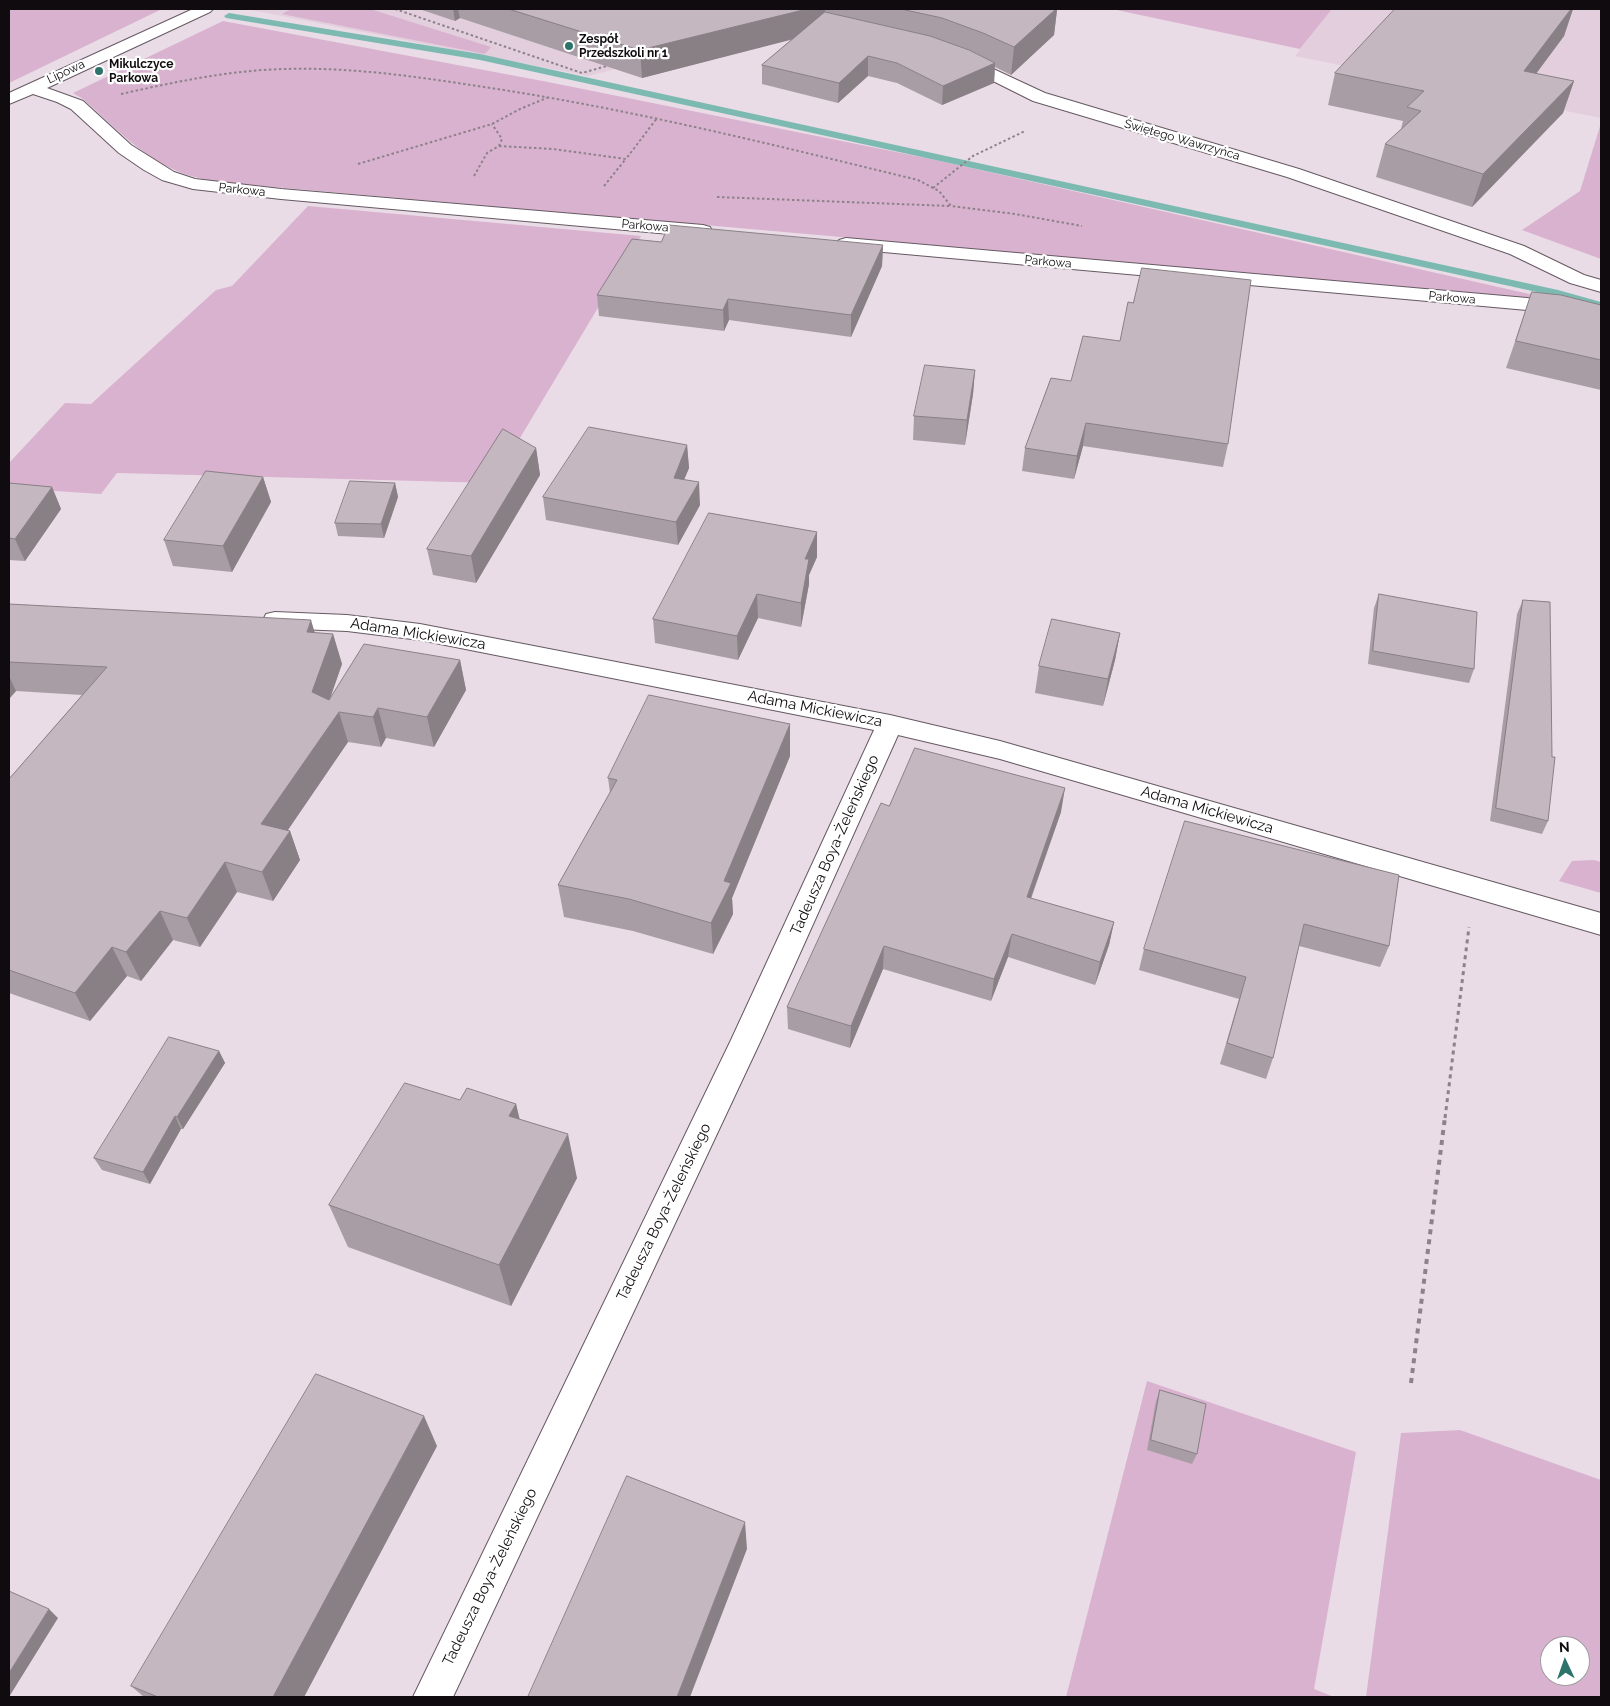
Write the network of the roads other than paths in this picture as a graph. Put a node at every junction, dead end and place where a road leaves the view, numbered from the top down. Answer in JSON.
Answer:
{"nodes":[{"id":1,"x":205,"y":9,"type":"edge"},
{"id":2,"x":949,"y":55,"type":"edge"},
{"id":3,"x":31,"y":88,"type":"junction"},
{"id":4,"x":9,"y":99,"type":"edge"},
{"id":5,"x":719,"y":233,"type":"edge"},
{"id":6,"x":832,"y":243,"type":"edge"},
{"id":7,"x":1601,"y":286,"type":"edge"},
{"id":8,"x":1601,"y":316,"type":"edge"},
{"id":9,"x":257,"y":619,"type":"edge"},
{"id":10,"x":890,"y":724,"type":"junction"},
{"id":11,"x":1601,"y":924,"type":"edge"},
{"id":12,"x":432,"y":1697,"type":"edge"}],
"edges":[{"from":1,"to":3,"type":"street","name":"Lipowa"},
{"from":2,"to":7,"type":"street","name":"Świętego Wawrzyńca"},
{"from":3,"to":4,"type":"street","name":"Lipowa"},
{"from":3,"to":5,"type":"street","name":"Parkowa"},
{"from":6,"to":8,"type":"street","name":"Parkowa"},
{"from":9,"to":10,"type":"street","name":"Adama Mickiewicza"},
{"from":10,"to":11,"type":"street","name":"Adama Mickiewicza"},
{"from":10,"to":12,"type":"street","name":"Tadeusza Boya-Żeleńskiego"}]}
